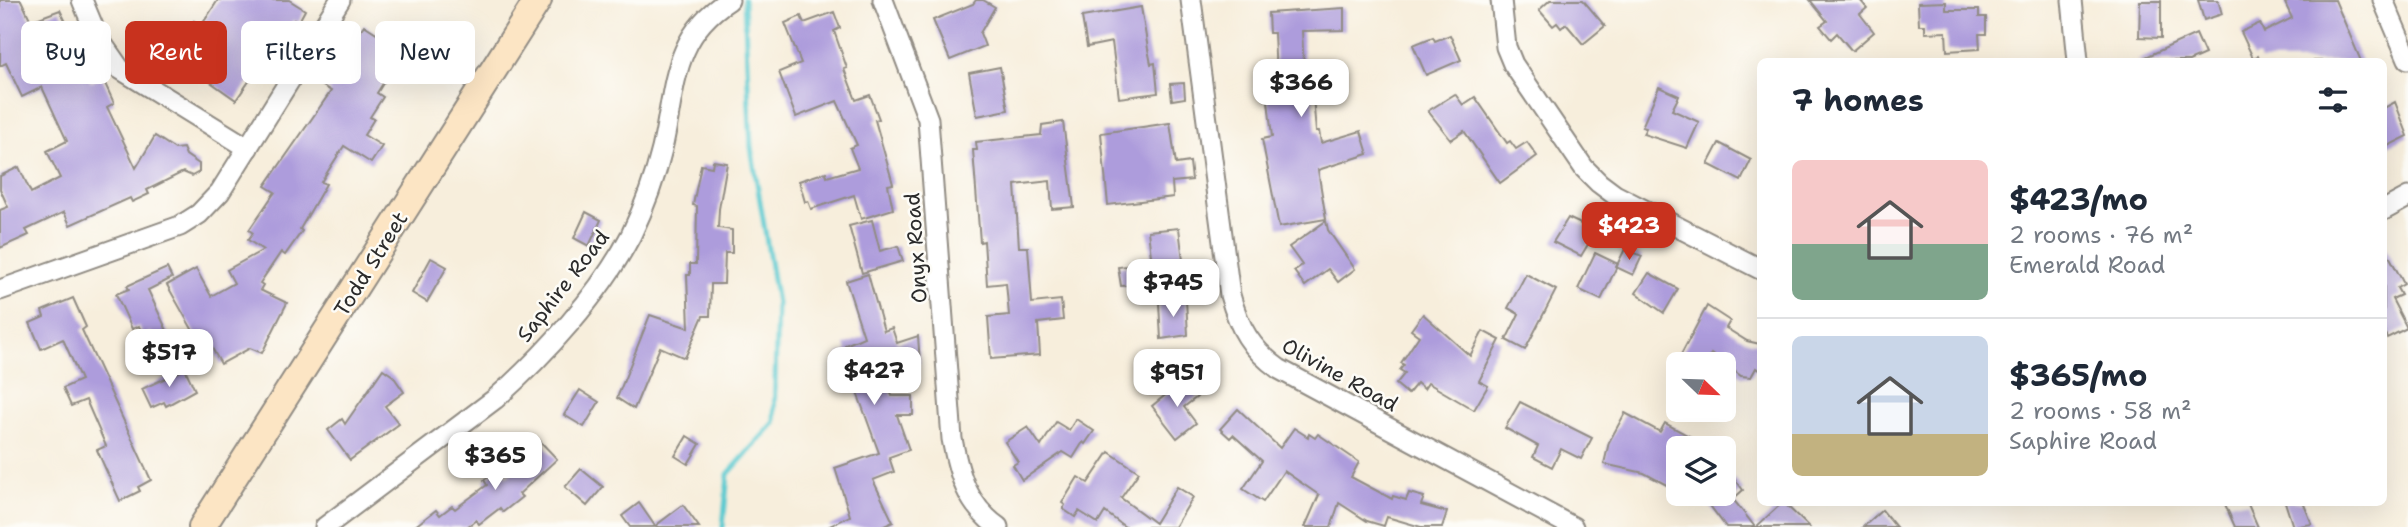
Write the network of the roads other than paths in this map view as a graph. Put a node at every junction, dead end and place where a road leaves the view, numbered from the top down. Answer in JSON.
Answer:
{"nodes":[{"id":1,"x":82,"y":0,"type":"edge"},
{"id":2,"x":340,"y":0,"type":"edge"},
{"id":3,"x":538,"y":0,"type":"edge"},
{"id":4,"x":729,"y":0,"type":"edge"},
{"id":5,"x":883,"y":0,"type":"edge"},
{"id":6,"x":1191,"y":0,"type":"edge"},
{"id":7,"x":1501,"y":0,"type":"edge"},
{"id":8,"x":2072,"y":0,"type":"edge"},
{"id":9,"x":2383,"y":0,"type":"edge"},
{"id":10,"x":2078,"y":58,"type":"edge"},
{"id":11,"x":2408,"y":59,"type":"edge"},
{"id":12,"x":248,"y":148,"type":"junction"},
{"id":13,"x":2408,"y":197,"type":"edge"},
{"id":14,"x":2387,"y":208,"type":"edge"},
{"id":15,"x":1757,"y":267,"type":"edge"},
{"id":16,"x":0,"y":290,"type":"edge"},
{"id":17,"x":202,"y":527,"type":"edge"},
{"id":18,"x":325,"y":527,"type":"edge"},
{"id":19,"x":998,"y":527,"type":"edge"},
{"id":20,"x":1573,"y":527,"type":"edge"}],
"edges":[{"from":1,"to":12,"type":"street"},
{"from":2,"to":12,"type":"street"},
{"from":3,"to":17,"type":"street","name":"Todd Street"},
{"from":4,"to":18,"type":"street","name":"Saphire Road"},
{"from":5,"to":19,"type":"street","name":"Onyx Road"},
{"from":6,"to":20,"type":"street","name":"Olivine Road"},
{"from":7,"to":15,"type":"street"},
{"from":8,"to":10,"type":"street"},
{"from":9,"to":11,"type":"street"},
{"from":12,"to":16,"type":"street"},
{"from":13,"to":14,"type":"street"}]}
